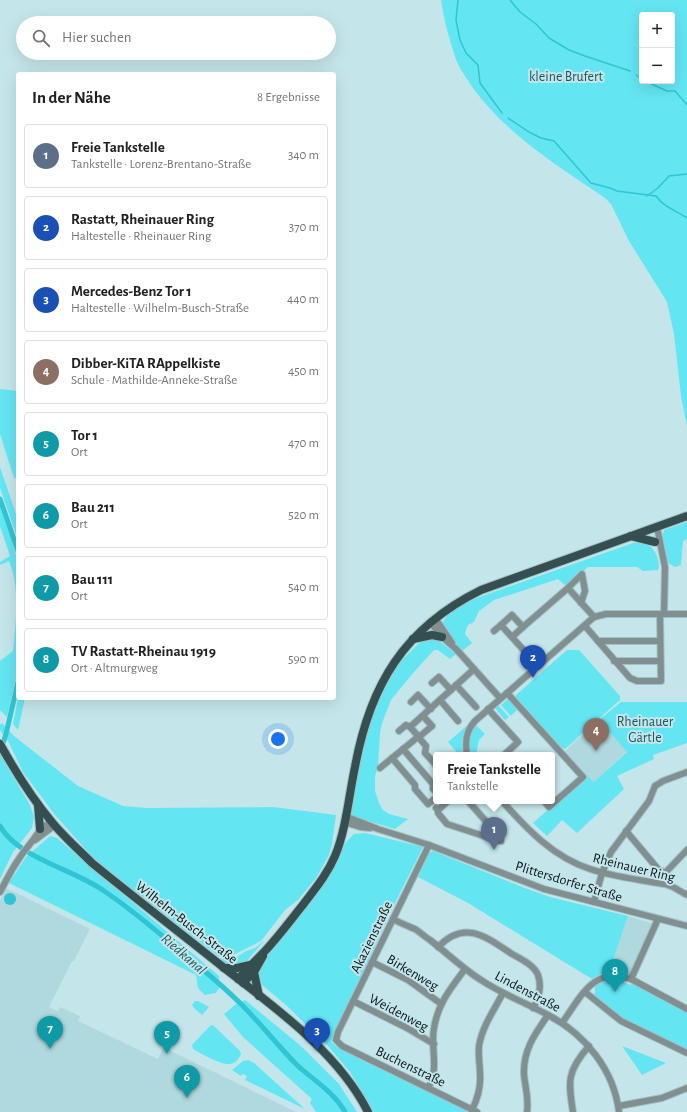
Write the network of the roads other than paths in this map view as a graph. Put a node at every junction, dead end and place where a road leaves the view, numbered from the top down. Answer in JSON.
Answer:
{"nodes":[{"id":1,"x":687,"y":516,"type":"edge"},
{"id":2,"x":654,"y":528,"type":"junction"},
{"id":3,"x":630,"y":536,"type":"junction"},
{"id":4,"x":655,"y":542,"type":"junction"},
{"id":5,"x":663,"y":558,"type":"junction"},
{"id":6,"x":568,"y":588,"type":"junction"},
{"id":7,"x":581,"y":603,"type":"junction"},
{"id":8,"x":662,"y":614,"type":"junction"},
{"id":9,"x":687,"y":614,"type":"edge"},
{"id":10,"x":594,"y":617,"type":"junction"},
{"id":11,"x":433,"y":620,"type":"junction"},
{"id":12,"x":501,"y":625,"type":"junction"},
{"id":13,"x":584,"y":626,"type":"junction"},
{"id":14,"x":523,"y":627,"type":"junction"},
{"id":15,"x":494,"y":631,"type":"dead end"},
{"id":16,"x":442,"y":637,"type":"junction"},
{"id":17,"x":512,"y":637,"type":"junction"},
{"id":18,"x":413,"y":639,"type":"junction"},
{"id":19,"x":598,"y":641,"type":"junction"},
{"id":20,"x":660,"y":641,"type":"junction"},
{"id":21,"x":456,"y":650,"type":"junction"},
{"id":22,"x":614,"y":661,"type":"junction"},
{"id":23,"x":660,"y":661,"type":"junction"},
{"id":24,"x":538,"y":666,"type":"junction"},
{"id":25,"x":474,"y":669,"type":"junction"},
{"id":26,"x":432,"y":683,"type":"dead end"},
{"id":27,"x":456,"y":685,"type":"junction"},
{"id":28,"x":451,"y":690,"type":"junction"},
{"id":29,"x":507,"y":693,"type":"junction"},
{"id":30,"x":500,"y":698,"type":"junction"},
{"id":31,"x":440,"y":700,"type":"junction"},
{"id":32,"x":411,"y":702,"type":"dead end"},
{"id":33,"x":476,"y":707,"type":"dead end"},
{"id":34,"x":431,"y":709,"type":"junction"},
{"id":35,"x":488,"y":709,"type":"junction"},
{"id":36,"x":423,"y":716,"type":"junction"},
{"id":37,"x":458,"y":721,"type":"dead end"},
{"id":38,"x":410,"y":727,"type":"junction"},
{"id":39,"x":399,"y":731,"type":"dead end"},
{"id":40,"x":419,"y":736,"type":"junction"},
{"id":41,"x":0,"y":744,"type":"edge"},
{"id":42,"x":403,"y":750,"type":"junction"},
{"id":43,"x":467,"y":752,"type":"edge"},
{"id":44,"x":507,"y":752,"type":"edge"},
{"id":45,"x":392,"y":758,"type":"junction"},
{"id":46,"x":433,"y":762,"type":"edge"},
{"id":47,"x":380,"y":768,"type":"dead end"},
{"id":48,"x":687,"y":772,"type":"edge"},
{"id":49,"x":433,"y":783,"type":"edge"},
{"id":50,"x":433,"y":801,"type":"edge"},
{"id":51,"x":555,"y":802,"type":"edge"},
{"id":52,"x":38,"y":804,"type":"junction"},
{"id":53,"x":436,"y":804,"type":"edge"},
{"id":54,"x":445,"y":804,"type":"edge"},
{"id":55,"x":471,"y":804,"type":"edge"},
{"id":56,"x":505,"y":804,"type":"edge"},
{"id":57,"x":438,"y":810,"type":"junction"},
{"id":58,"x":345,"y":819,"type":"junction"},
{"id":59,"x":53,"y":824,"type":"junction"},
{"id":60,"x":40,"y":829,"type":"junction"},
{"id":61,"x":626,"y":831,"type":"junction"},
{"id":62,"x":30,"y":843,"type":"junction"},
{"id":63,"x":429,"y":844,"type":"junction"},
{"id":64,"x":687,"y":850,"type":"edge"},
{"id":65,"x":602,"y":873,"type":"junction"},
{"id":66,"x":665,"y":873,"type":"junction"},
{"id":67,"x":665,"y":884,"type":"junction"},
{"id":68,"x":0,"y":892,"type":"edge"},
{"id":69,"x":687,"y":895,"type":"edge"},
{"id":70,"x":594,"y":902,"type":"junction"},
{"id":71,"x":393,"y":919,"type":"junction"},
{"id":72,"x":658,"y":919,"type":"junction"},
{"id":73,"x":687,"y":926,"type":"edge"},
{"id":74,"x":438,"y":947,"type":"junction"},
{"id":75,"x":372,"y":962,"type":"junction"},
{"id":76,"x":224,"y":968,"type":"junction"},
{"id":77,"x":252,"y":969,"type":"junction"},
{"id":78,"x":465,"y":969,"type":"junction"},
{"id":79,"x":631,"y":978,"type":"junction"},
{"id":80,"x":240,"y":981,"type":"junction"},
{"id":81,"x":585,"y":992,"type":"junction"},
{"id":82,"x":503,"y":993,"type":"junction"},
{"id":83,"x":259,"y":996,"type":"junction"},
{"id":84,"x":353,"y":1001,"type":"junction"},
{"id":85,"x":440,"y":1003,"type":"junction"},
{"id":86,"x":533,"y":1008,"type":"junction"},
{"id":87,"x":687,"y":1009,"type":"edge"},
{"id":88,"x":548,"y":1015,"type":"junction"},
{"id":89,"x":562,"y":1023,"type":"junction"},
{"id":90,"x":336,"y":1040,"type":"joint"},
{"id":91,"x":434,"y":1044,"type":"junction"},
{"id":92,"x":588,"y":1046,"type":"junction"},
{"id":93,"x":687,"y":1053,"type":"edge"},
{"id":94,"x":428,"y":1088,"type":"junction"},
{"id":95,"x":687,"y":1088,"type":"edge"},
{"id":96,"x":619,"y":1109,"type":"edge"},
{"id":97,"x":475,"y":1111,"type":"edge"},
{"id":98,"x":368,"y":1112,"type":"edge"},
{"id":99,"x":527,"y":1112,"type":"edge"},
{"id":100,"x":573,"y":1112,"type":"edge"}],
"edges":[{"from":1,"to":2,"type":"main road"},
{"from":2,"to":3,"type":"main road"},
{"from":2,"to":4,"type":"street"},
{"from":2,"to":5,"type":"street"},
{"from":3,"to":4,"type":"main road"},
{"from":3,"to":11,"type":"main road"},
{"from":4,"to":5,"type":"street"},
{"from":5,"to":8,"type":"street"},
{"from":6,"to":7,"type":"street"},
{"from":6,"to":7,"type":"street"},
{"from":6,"to":14,"type":"street"},
{"from":7,"to":10,"type":"street"},
{"from":8,"to":9,"type":"street"},
{"from":8,"to":10,"type":"street"},
{"from":8,"to":20,"type":"street"},
{"from":10,"to":13,"type":"street"},
{"from":11,"to":16,"type":"street"},
{"from":11,"to":18,"type":"main road"},
{"from":11,"to":21,"type":"street"},
{"from":12,"to":14,"type":"street"},
{"from":12,"to":15,"type":"street"},
{"from":12,"to":17,"type":"street"},
{"from":13,"to":19,"type":"street"},
{"from":13,"to":24,"type":"street"},
{"from":14,"to":17,"type":"street"},
{"from":16,"to":18,"type":"main road"},
{"from":16,"to":21,"type":"street"},
{"from":17,"to":24,"type":"street"},
{"from":18,"to":58,"type":"main road"},
{"from":19,"to":20,"type":"street"},
{"from":19,"to":22,"type":"street"},
{"from":20,"to":23,"type":"street"},
{"from":21,"to":25,"type":"street"},
{"from":22,"to":23,"type":"street"},
{"from":22,"to":23,"type":"street"},
{"from":24,"to":29,"type":"street"},
{"from":25,"to":27,"type":"street"},
{"from":25,"to":30,"type":"street"},
{"from":26,"to":28,"type":"street"},
{"from":27,"to":28,"type":"street"},
{"from":27,"to":33,"type":"street"},
{"from":28,"to":31,"type":"street"},
{"from":29,"to":30,"type":"street"},
{"from":29,"to":51,"type":"street"},
{"from":30,"to":35,"type":"street"},
{"from":31,"to":34,"type":"street"},
{"from":31,"to":37,"type":"street"},
{"from":32,"to":34,"type":"street"},
{"from":34,"to":36,"type":"street"},
{"from":35,"to":43,"type":"street"},
{"from":35,"to":44,"type":"street"},
{"from":36,"to":38,"type":"street"},
{"from":36,"to":40,"type":"street"},
{"from":38,"to":39,"type":"street"},
{"from":38,"to":40,"type":"street"},
{"from":40,"to":42,"type":"street"},
{"from":40,"to":46,"type":"street"},
{"from":41,"to":52,"type":"main road","name":"Wilhelm-Busch-Straße"},
{"from":42,"to":45,"type":"street"},
{"from":42,"to":49,"type":"street"},
{"from":45,"to":47,"type":"street"},
{"from":45,"to":50,"type":"street"},
{"from":48,"to":61,"type":"street"},
{"from":52,"to":59,"type":"main road","name":"Wilhelm-Busch-Straße"},
{"from":52,"to":60,"type":"main road"},
{"from":53,"to":57,"type":"street"},
{"from":54,"to":57,"type":"street"},
{"from":55,"to":57,"type":"street"},
{"from":56,"to":65,"type":"street","name":"Rheinauer Ring"},
{"from":58,"to":63,"type":"street","name":"Plittersdorfer Straße"},
{"from":58,"to":77,"type":"main road"},
{"from":59,"to":60,"type":"street"},
{"from":59,"to":62,"type":"street"},
{"from":59,"to":76,"type":"main road","name":"Wilhelm-Busch-Straße"},
{"from":60,"to":62,"type":"street"},
{"from":61,"to":65,"type":"street"},
{"from":61,"to":66,"type":"street"},
{"from":62,"to":68,"type":"street"},
{"from":63,"to":70,"type":"street","name":"Plittersdorfer Straße"},
{"from":63,"to":71,"type":"street","name":"Akazienstraße"},
{"from":64,"to":66,"type":"street"},
{"from":65,"to":67,"type":"street","name":"Rheinauer Ring"},
{"from":65,"to":70,"type":"street"},
{"from":66,"to":67,"type":"street"},
{"from":67,"to":69,"type":"street","name":"Rheinauer Ring"},
{"from":70,"to":72,"type":"street","name":"Plittersdorfer Straße"},
{"from":71,"to":74,"type":"street","name":"Lindenstraße"},
{"from":71,"to":75,"type":"street","name":"Akazienstraße"},
{"from":72,"to":73,"type":"street","name":"Plittersdorfer Straße"},
{"from":72,"to":79,"type":"street"},
{"from":74,"to":78,"type":"street","name":"Lindenstraße"},
{"from":74,"to":86,"type":"street"},
{"from":75,"to":84,"type":"street","name":"Akazienstraße"},
{"from":75,"to":85,"type":"street","name":"Birkenweg"},
{"from":76,"to":77,"type":"main road"},
{"from":76,"to":80,"type":"main road","name":"Wilhelm-Busch-Straße"},
{"from":77,"to":80,"type":"main road"},
{"from":77,"to":83,"type":"main road"},
{"from":78,"to":82,"type":"street","name":"Lindenstraße"},
{"from":78,"to":85,"type":"street"},
{"from":79,"to":81,"type":"street"},
{"from":79,"to":87,"type":"street"},
{"from":80,"to":83,"type":"main road","name":"Wilhelm-Busch-Straße"},
{"from":81,"to":89,"type":"street"},
{"from":81,"to":93,"type":"street"},
{"from":82,"to":86,"type":"street","name":"Lindenstraße"},
{"from":82,"to":97,"type":"street"},
{"from":83,"to":98,"type":"main road","name":"Wilhelm-Busch-Straße"},
{"from":84,"to":90,"type":"street","name":"Akazienstraße"},
{"from":84,"to":91,"type":"street","name":"Weidenweg"},
{"from":85,"to":91,"type":"street"},
{"from":86,"to":88,"type":"street","name":"Lindenstraße"},
{"from":88,"to":89,"type":"street","name":"Lindenstraße"},
{"from":88,"to":99,"type":"street"},
{"from":89,"to":92,"type":"street","name":"Lindenstraße"},
{"from":90,"to":94,"type":"street","name":"Buchenstraße"},
{"from":91,"to":94,"type":"street"},
{"from":92,"to":96,"type":"street","name":"Lindenstraße"},
{"from":92,"to":100,"type":"street"},
{"from":94,"to":97,"type":"street","name":"Buchenstraße"},
{"from":95,"to":96,"type":"street"}]}
